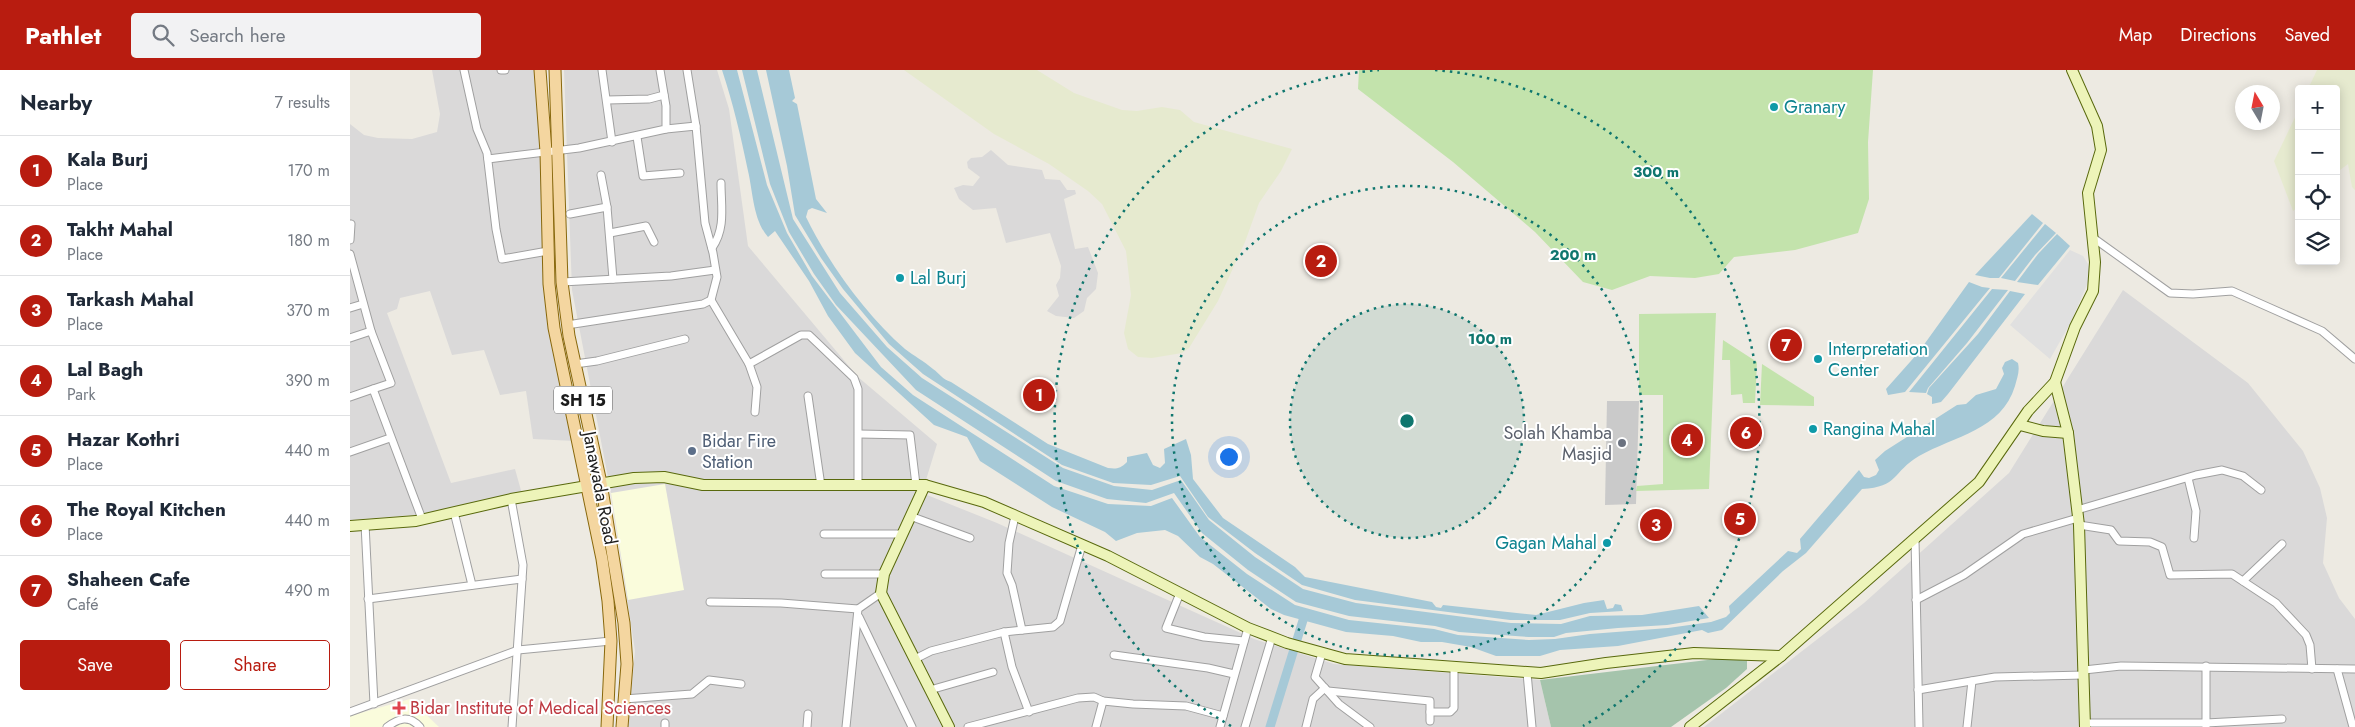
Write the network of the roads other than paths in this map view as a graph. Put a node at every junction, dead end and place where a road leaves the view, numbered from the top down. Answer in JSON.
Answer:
{"nodes":[{"id":1,"x":464,"y":70,"type":"edge"},
{"id":2,"x":501,"y":70,"type":"edge"},
{"id":3,"x":505,"y":70,"type":"edge"},
{"id":4,"x":540,"y":70,"type":"edge"},
{"id":5,"x":555,"y":70,"type":"edge"},
{"id":6,"x":602,"y":70,"type":"edge"},
{"id":7,"x":660,"y":70,"type":"edge"},
{"id":8,"x":686,"y":70,"type":"edge"},
{"id":9,"x":2072,"y":70,"type":"edge"},
{"id":10,"x":664,"y":95,"type":"junction"},
{"id":11,"x":607,"y":100,"type":"junction"},
{"id":12,"x":696,"y":126,"type":"junction"},
{"id":13,"x":666,"y":129,"type":"junction"},
{"id":14,"x":638,"y":137,"type":"junction"},
{"id":15,"x":612,"y":142,"type":"junction"},
{"id":16,"x":558,"y":150,"type":"junction"},
{"id":17,"x":546,"y":152,"type":"junction"},
{"id":18,"x":488,"y":159,"type":"junction"},
{"id":19,"x":680,"y":173,"type":"dead end"},
{"id":20,"x":601,"y":175,"type":"dead end"},
{"id":21,"x":721,"y":183,"type":"dead end"},
{"id":22,"x":608,"y":207,"type":"junction"},
{"id":23,"x":570,"y":214,"type":"dead end"},
{"id":24,"x":351,"y":224,"type":"edge"},
{"id":25,"x":610,"y":233,"type":"junction"},
{"id":26,"x":2092,"y":237,"type":"junction"},
{"id":27,"x":350,"y":240,"type":"edge"},
{"id":28,"x":654,"y":242,"type":"dead end"},
{"id":29,"x":712,"y":248,"type":"junction"},
{"id":30,"x":548,"y":251,"type":"junction"},
{"id":31,"x":350,"y":254,"type":"edge"},
{"id":32,"x":351,"y":269,"type":"edge"},
{"id":33,"x":716,"y":270,"type":"junction"},
{"id":34,"x":613,"y":280,"type":"junction"},
{"id":35,"x":562,"y":282,"type":"junction"},
{"id":36,"x":711,"y":300,"type":"junction"},
{"id":37,"x":363,"y":304,"type":"junction"},
{"id":38,"x":350,"y":308,"type":"edge"},
{"id":39,"x":567,"y":325,"type":"junction"},
{"id":40,"x":371,"y":331,"type":"junction"},
{"id":41,"x":350,"y":338,"type":"edge"},
{"id":42,"x":685,"y":338,"type":"dead end"},
{"id":43,"x":2355,"y":359,"type":"edge"},
{"id":44,"x":575,"y":364,"type":"junction"},
{"id":45,"x":749,"y":364,"type":"junction"},
{"id":46,"x":2056,"y":382,"type":"junction"},
{"id":47,"x":372,"y":390,"type":"junction"},
{"id":48,"x":808,"y":396,"type":"dead end"},
{"id":49,"x":350,"y":397,"type":"edge"},
{"id":50,"x":755,"y":412,"type":"dead end"},
{"id":51,"x":2020,"y":425,"type":"junction"},
{"id":52,"x":2068,"y":433,"type":"junction"},
{"id":53,"x":859,"y":434,"type":"junction"},
{"id":54,"x":390,"y":438,"type":"junction"},
{"id":55,"x":350,"y":452,"type":"edge"},
{"id":56,"x":2188,"y":478,"type":"junction"},
{"id":57,"x":602,"y":483,"type":"junction"},
{"id":58,"x":920,"y":485,"type":"junction"},
{"id":59,"x":587,"y":486,"type":"junction"},
{"id":60,"x":821,"y":486,"type":"junction"},
{"id":61,"x":858,"y":486,"type":"junction"},
{"id":62,"x":2261,"y":490,"type":"dead end"},
{"id":63,"x":510,"y":499,"type":"junction"},
{"id":64,"x":454,"y":512,"type":"junction"},
{"id":65,"x":910,"y":516,"type":"junction"},
{"id":66,"x":1015,"y":516,"type":"junction"},
{"id":67,"x":2078,"y":518,"type":"junction"},
{"id":68,"x":422,"y":519,"type":"junction"},
{"id":69,"x":365,"y":524,"type":"junction"},
{"id":70,"x":350,"y":526,"type":"edge"},
{"id":71,"x":824,"y":534,"type":"dead end"},
{"id":72,"x":902,"y":534,"type":"junction"},
{"id":73,"x":970,"y":538,"type":"dead end"},
{"id":74,"x":2194,"y":538,"type":"dead end"},
{"id":75,"x":1915,"y":539,"type":"junction"},
{"id":76,"x":2282,"y":544,"type":"dead end"},
{"id":77,"x":1082,"y":545,"type":"junction"},
{"id":78,"x":825,"y":574,"type":"dead end"},
{"id":79,"x":884,"y":574,"type":"junction"},
{"id":80,"x":522,"y":579,"type":"junction"},
{"id":81,"x":2243,"y":581,"type":"junction"},
{"id":82,"x":472,"y":585,"type":"junction"},
{"id":83,"x":1180,"y":593,"type":"junction"},
{"id":84,"x":881,"y":594,"type":"junction"},
{"id":85,"x":368,"y":599,"type":"junction"},
{"id":86,"x":1916,"y":600,"type":"junction"},
{"id":87,"x":710,"y":602,"type":"dead end"},
{"id":88,"x":858,"y":609,"type":"junction"},
{"id":89,"x":859,"y":617,"type":"junction"},
{"id":90,"x":1248,"y":628,"type":"junction"},
{"id":91,"x":1022,"y":630,"type":"junction"},
{"id":92,"x":1004,"y":632,"type":"junction"},
{"id":93,"x":1272,"y":637,"type":"junction"},
{"id":94,"x":611,"y":640,"type":"junction"},
{"id":95,"x":1244,"y":641,"type":"junction"},
{"id":96,"x":518,"y":650,"type":"junction"},
{"id":97,"x":1319,"y":652,"type":"junction"},
{"id":98,"x":1114,"y":655,"type":"dead end"},
{"id":99,"x":1780,"y":656,"type":"junction"},
{"id":100,"x":915,"y":659,"type":"junction"},
{"id":101,"x":2206,"y":666,"type":"junction"},
{"id":102,"x":1454,"y":668,"type":"junction"},
{"id":103,"x":2312,"y":669,"type":"junction"},
{"id":104,"x":2337,"y":669,"type":"junction"},
{"id":105,"x":2355,"y":669,"type":"edge"},
{"id":106,"x":993,"y":672,"type":"dead end"},
{"id":107,"x":2084,"y":672,"type":"junction"},
{"id":108,"x":1526,"y":673,"type":"junction"},
{"id":109,"x":1234,"y":674,"type":"junction"},
{"id":110,"x":1972,"y":681,"type":"junction"},
{"id":111,"x":742,"y":684,"type":"dead end"},
{"id":112,"x":930,"y":690,"type":"junction"},
{"id":113,"x":1326,"y":690,"type":"junction"},
{"id":114,"x":1918,"y":690,"type":"junction"},
{"id":115,"x":624,"y":699,"type":"junction"},
{"id":116,"x":1103,"y":701,"type":"junction"},
{"id":117,"x":374,"y":704,"type":"junction"},
{"id":118,"x":350,"y":712,"type":"edge"},
{"id":119,"x":1029,"y":712,"type":"junction"},
{"id":120,"x":1430,"y":712,"type":"junction"},
{"id":121,"x":808,"y":714,"type":"dead end"},
{"id":122,"x":1223,"y":716,"type":"junction"},
{"id":123,"x":2282,"y":719,"type":"dead end"},
{"id":124,"x":1430,"y":721,"type":"dead end"},
{"id":125,"x":2249,"y":724,"type":"edge"},
{"id":126,"x":2085,"y":725,"type":"edge"},
{"id":127,"x":2206,"y":725,"type":"edge"},
{"id":128,"x":387,"y":727,"type":"edge"},
{"id":129,"x":420,"y":727,"type":"edge"},
{"id":130,"x":512,"y":727,"type":"edge"},
{"id":131,"x":607,"y":727,"type":"edge"},
{"id":132,"x":622,"y":727,"type":"edge"},
{"id":133,"x":808,"y":727,"type":"edge"},
{"id":134,"x":846,"y":727,"type":"edge"},
{"id":135,"x":912,"y":727,"type":"edge"},
{"id":136,"x":949,"y":727,"type":"edge"},
{"id":137,"x":968,"y":727,"type":"edge"},
{"id":138,"x":1096,"y":727,"type":"edge"},
{"id":139,"x":1220,"y":727,"type":"edge"},
{"id":140,"x":1245,"y":727,"type":"edge"},
{"id":141,"x":1306,"y":727,"type":"edge"},
{"id":142,"x":1370,"y":727,"type":"edge"},
{"id":143,"x":1532,"y":727,"type":"edge"},
{"id":144,"x":1690,"y":727,"type":"edge"},
{"id":145,"x":1919,"y":727,"type":"edge"},
{"id":146,"x":1967,"y":727,"type":"edge"},
{"id":147,"x":2353,"y":727,"type":"edge"}],
"edges":[{"from":1,"to":18,"type":"street"},
{"from":2,"to":3,"type":"street"},
{"from":4,"to":17,"type":"main road","name":"Janawada Road","number":"SH 15"},
{"from":5,"to":16,"type":"main road","name":"Janawada Road","number":"SH 15"},
{"from":6,"to":11,"type":"street"},
{"from":7,"to":10,"type":"street"},
{"from":8,"to":12,"type":"street"},
{"from":9,"to":26,"type":"street"},
{"from":10,"to":11,"type":"street"},
{"from":10,"to":13,"type":"street"},
{"from":11,"to":15,"type":"street"},
{"from":12,"to":13,"type":"street"},
{"from":12,"to":29,"type":"street"},
{"from":13,"to":14,"type":"street"},
{"from":14,"to":15,"type":"street"},
{"from":14,"to":19,"type":"street"},
{"from":15,"to":16,"type":"street"},
{"from":16,"to":17,"type":"street"},
{"from":16,"to":35,"type":"main road","name":"Janawada Road","number":"SH 15"},
{"from":17,"to":18,"type":"street"},
{"from":17,"to":30,"type":"main road","name":"Janawada Road","number":"SH 15"},
{"from":18,"to":30,"type":"street"},
{"from":20,"to":22,"type":"street"},
{"from":21,"to":29,"type":"street"},
{"from":22,"to":23,"type":"street"},
{"from":22,"to":25,"type":"street"},
{"from":24,"to":27,"type":"street"},
{"from":25,"to":28,"type":"street"},
{"from":25,"to":34,"type":"street"},
{"from":26,"to":43,"type":"street"},
{"from":26,"to":46,"type":"street"},
{"from":29,"to":33,"type":"street"},
{"from":30,"to":59,"type":"main road","name":"Janawada Road","number":"SH 15"},
{"from":31,"to":32,"type":"street"},
{"from":32,"to":37,"type":"street"},
{"from":33,"to":34,"type":"street"},
{"from":33,"to":36,"type":"street"},
{"from":34,"to":35,"type":"street"},
{"from":35,"to":39,"type":"main road","name":"Janawada Road","number":"SH 15"},
{"from":36,"to":39,"type":"street"},
{"from":36,"to":45,"type":"street"},
{"from":37,"to":38,"type":"street"},
{"from":37,"to":40,"type":"street"},
{"from":39,"to":44,"type":"main road","name":"Janawada Road","number":"SH 15"},
{"from":40,"to":41,"type":"street"},
{"from":40,"to":47,"type":"street"},
{"from":42,"to":44,"type":"street"},
{"from":44,"to":57,"type":"main road","name":"Janawada Road","number":"SH 15"},
{"from":45,"to":50,"type":"street"},
{"from":45,"to":53,"type":"street"},
{"from":46,"to":51,"type":"street"},
{"from":46,"to":52,"type":"street"},
{"from":47,"to":49,"type":"street"},
{"from":47,"to":54,"type":"street"},
{"from":48,"to":60,"type":"street"},
{"from":51,"to":52,"type":"street"},
{"from":51,"to":75,"type":"street"},
{"from":52,"to":67,"type":"street"},
{"from":53,"to":58,"type":"street"},
{"from":53,"to":61,"type":"street"},
{"from":54,"to":55,"type":"street"},
{"from":54,"to":68,"type":"street"},
{"from":56,"to":62,"type":"street"},
{"from":56,"to":67,"type":"street"},
{"from":56,"to":74,"type":"street"},
{"from":57,"to":59,"type":"street"},
{"from":57,"to":60,"type":"street"},
{"from":57,"to":115,"type":"main road","name":"Janawada Road","number":"SH 15"},
{"from":58,"to":61,"type":"street"},
{"from":58,"to":65,"type":"street"},
{"from":58,"to":66,"type":"street"},
{"from":59,"to":63,"type":"street"},
{"from":59,"to":94,"type":"main road","name":"Janawada Road","number":"SH 15"},
{"from":60,"to":61,"type":"street"},
{"from":63,"to":64,"type":"street"},
{"from":63,"to":80,"type":"street"},
{"from":64,"to":68,"type":"street"},
{"from":64,"to":82,"type":"street"},
{"from":65,"to":72,"type":"street"},
{"from":65,"to":73,"type":"street"},
{"from":66,"to":77,"type":"street"},
{"from":66,"to":91,"type":"street"},
{"from":67,"to":81,"type":"street"},
{"from":67,"to":86,"type":"street"},
{"from":67,"to":107,"type":"street"},
{"from":68,"to":69,"type":"street"},
{"from":69,"to":70,"type":"street"},
{"from":69,"to":85,"type":"street"},
{"from":71,"to":72,"type":"street"},
{"from":72,"to":79,"type":"street"},
{"from":75,"to":86,"type":"street"},
{"from":75,"to":99,"type":"street"},
{"from":76,"to":81,"type":"street"},
{"from":77,"to":83,"type":"street"},
{"from":77,"to":91,"type":"street"},
{"from":78,"to":79,"type":"street"},
{"from":79,"to":84,"type":"street"},
{"from":80,"to":82,"type":"street"},
{"from":80,"to":96,"type":"street"},
{"from":81,"to":103,"type":"street"},
{"from":82,"to":85,"type":"street"},
{"from":83,"to":90,"type":"street"},
{"from":83,"to":95,"type":"street"},
{"from":84,"to":88,"type":"street"},
{"from":84,"to":100,"type":"street"},
{"from":85,"to":117,"type":"street"},
{"from":86,"to":114,"type":"street"},
{"from":87,"to":88,"type":"street"},
{"from":88,"to":89,"type":"street"},
{"from":89,"to":134,"type":"street"},
{"from":89,"to":135,"type":"street"},
{"from":90,"to":93,"type":"street"},
{"from":90,"to":95,"type":"street"},
{"from":91,"to":92,"type":"street"},
{"from":92,"to":100,"type":"street"},
{"from":92,"to":119,"type":"street"},
{"from":93,"to":97,"type":"street"},
{"from":93,"to":140,"type":"street"},
{"from":94,"to":96,"type":"street"},
{"from":94,"to":131,"type":"main road","name":"Janawada Road","number":"SH 15"},
{"from":95,"to":109,"type":"street"},
{"from":96,"to":117,"type":"street"},
{"from":96,"to":130,"type":"street"},
{"from":97,"to":102,"type":"street"},
{"from":97,"to":113,"type":"street"},
{"from":98,"to":109,"type":"street"},
{"from":99,"to":108,"type":"street"},
{"from":99,"to":144,"type":"street"},
{"from":100,"to":112,"type":"street"},
{"from":101,"to":103,"type":"street"},
{"from":101,"to":107,"type":"street"},
{"from":101,"to":127,"type":"street"},
{"from":102,"to":108,"type":"street"},
{"from":102,"to":120,"type":"street"},
{"from":103,"to":104,"type":"street"},
{"from":104,"to":105,"type":"street"},
{"from":104,"to":147,"type":"street"},
{"from":106,"to":112,"type":"street"},
{"from":107,"to":110,"type":"street"},
{"from":107,"to":126,"type":"street"},
{"from":108,"to":143,"type":"street"},
{"from":109,"to":122,"type":"street"},
{"from":110,"to":114,"type":"street"},
{"from":110,"to":146,"type":"street"},
{"from":111,"to":115,"type":"street"},
{"from":112,"to":136,"type":"street"},
{"from":113,"to":120,"type":"street"},
{"from":113,"to":141,"type":"street"},
{"from":113,"to":142,"type":"street"},
{"from":114,"to":145,"type":"street"},
{"from":115,"to":132,"type":"main road","name":"Janawada Road","number":"SH 15"},
{"from":116,"to":119,"type":"street"},
{"from":116,"to":122,"type":"street"},
{"from":116,"to":138,"type":"street"},
{"from":117,"to":118,"type":"street"},
{"from":119,"to":137,"type":"street"},
{"from":120,"to":124,"type":"street"},
{"from":121,"to":133,"type":"street"},
{"from":122,"to":139,"type":"street"},
{"from":123,"to":125,"type":"street"},
{"from":125,"to":127,"type":"street"},
{"from":126,"to":127,"type":"street"},
{"from":128,"to":129,"type":"street"}]}
